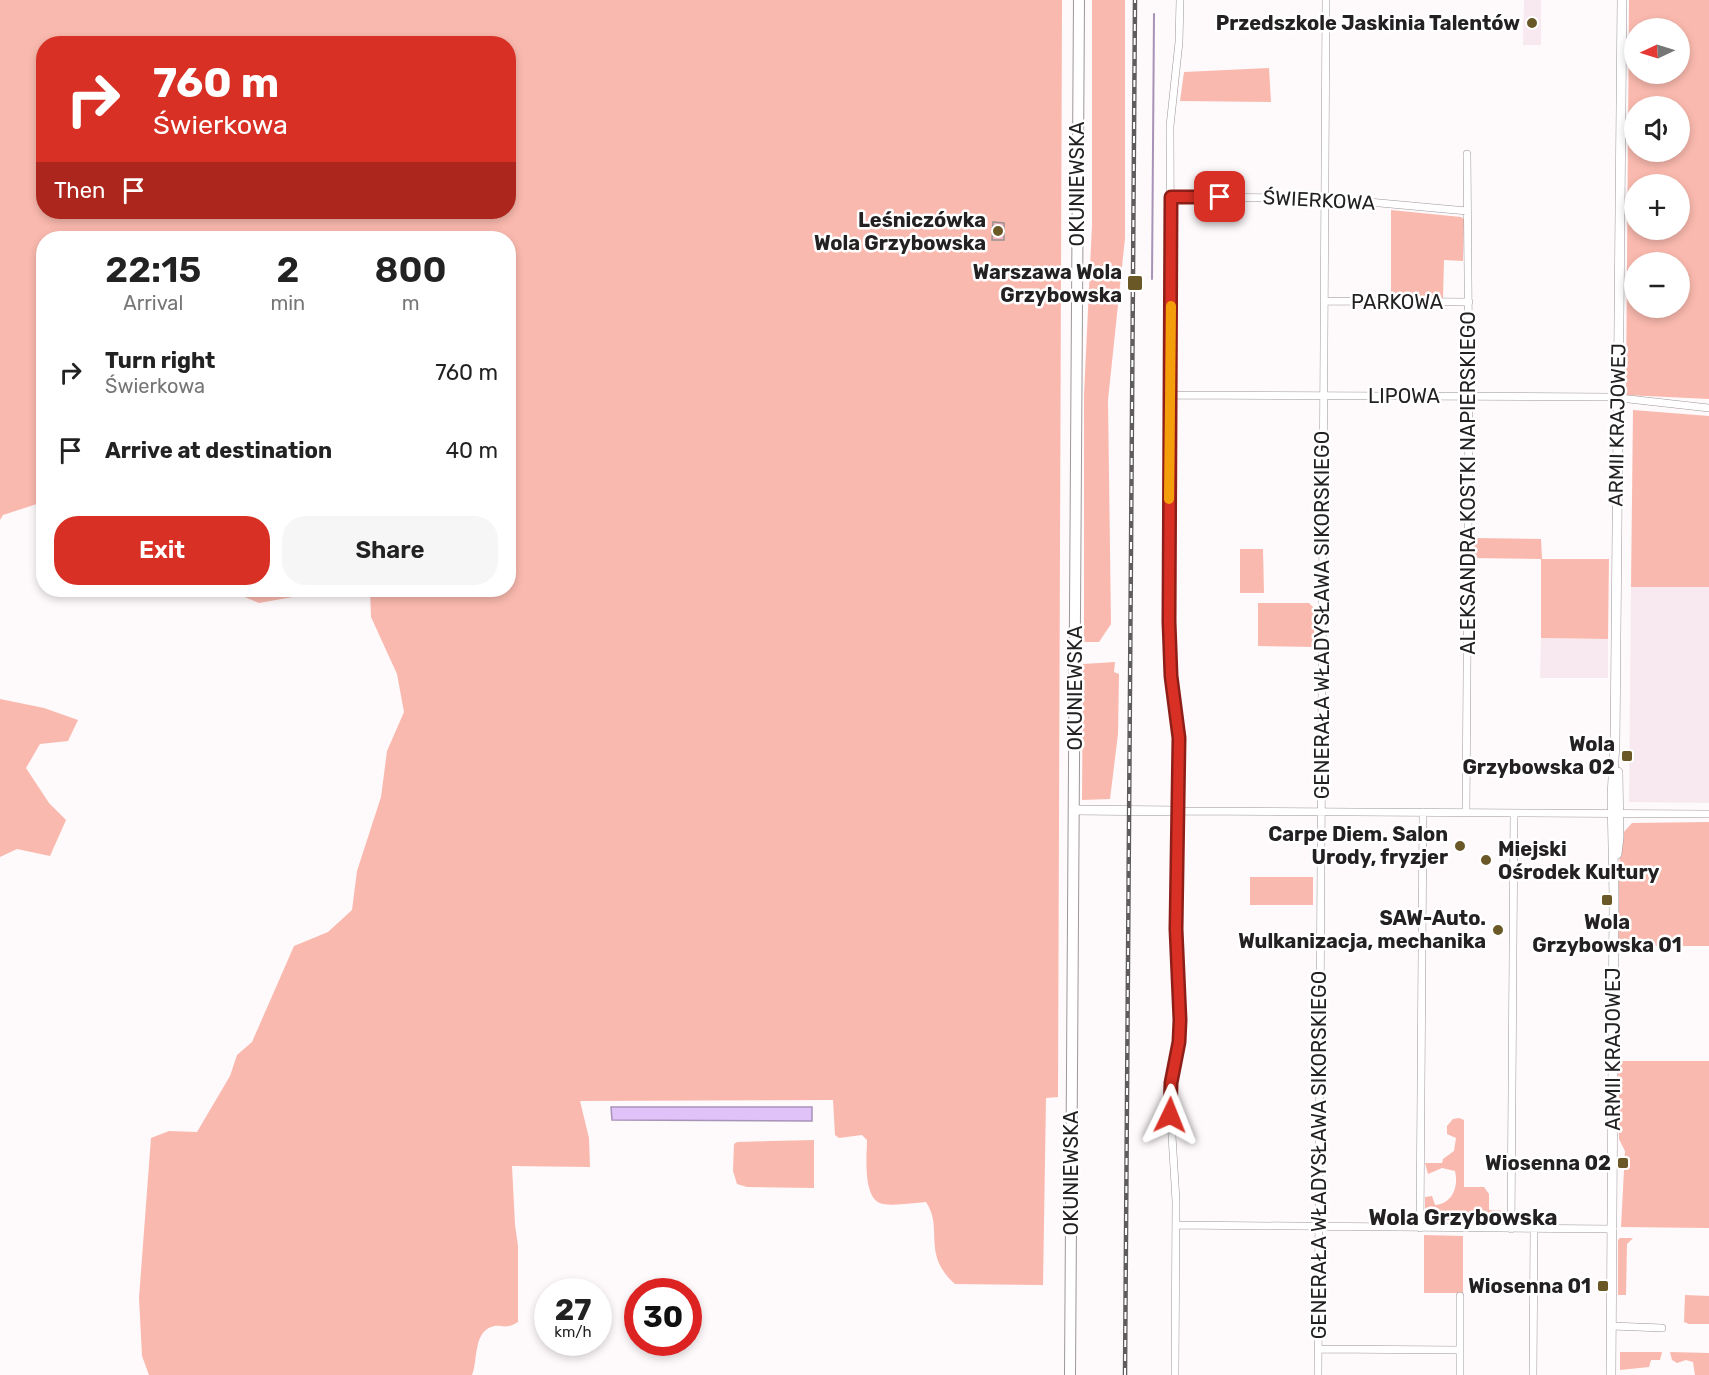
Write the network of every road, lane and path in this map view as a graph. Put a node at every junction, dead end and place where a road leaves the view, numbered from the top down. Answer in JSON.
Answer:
{"nodes":[{"id":1,"x":1079,"y":0,"type":"edge"},
{"id":2,"x":1180,"y":0,"type":"edge"},
{"id":3,"x":1326,"y":0,"type":"edge"},
{"id":4,"x":1622,"y":0,"type":"edge"},
{"id":5,"x":1467,"y":154,"type":"dead end"},
{"id":6,"x":1171,"y":197,"type":"junction"},
{"id":7,"x":1325,"y":198,"type":"junction"},
{"id":8,"x":1467,"y":211,"type":"junction"},
{"id":9,"x":1324,"y":301,"type":"junction"},
{"id":10,"x":1469,"y":302,"type":"junction"},
{"id":11,"x":1171,"y":395,"type":"junction"},
{"id":12,"x":1322,"y":396,"type":"junction"},
{"id":13,"x":1469,"y":397,"type":"junction"},
{"id":14,"x":1618,"y":398,"type":"junction"},
{"id":15,"x":1709,"y":408,"type":"edge"},
{"id":16,"x":1074,"y":810,"type":"junction"},
{"id":17,"x":1179,"y":811,"type":"junction"},
{"id":18,"x":1321,"y":812,"type":"junction"},
{"id":19,"x":1423,"y":812,"type":"junction"},
{"id":20,"x":1466,"y":813,"type":"junction"},
{"id":21,"x":1514,"y":814,"type":"junction"},
{"id":22,"x":1616,"y":814,"type":"junction"},
{"id":23,"x":1709,"y":814,"type":"edge"},
{"id":24,"x":1176,"y":1225,"type":"junction"},
{"id":25,"x":1318,"y":1226,"type":"junction"},
{"id":26,"x":1420,"y":1228,"type":"junction"},
{"id":27,"x":1511,"y":1229,"type":"junction"},
{"id":28,"x":1534,"y":1229,"type":"junction"},
{"id":29,"x":1613,"y":1229,"type":"junction"},
{"id":30,"x":1461,"y":1296,"type":"dead end"},
{"id":31,"x":1612,"y":1326,"type":"junction"},
{"id":32,"x":1662,"y":1328,"type":"dead end"},
{"id":33,"x":1318,"y":1349,"type":"junction"},
{"id":34,"x":1460,"y":1350,"type":"junction"},
{"id":35,"x":1070,"y":1375,"type":"edge"},
{"id":36,"x":1175,"y":1375,"type":"edge"},
{"id":37,"x":1318,"y":1375,"type":"edge"},
{"id":38,"x":1460,"y":1375,"type":"edge"},
{"id":39,"x":1533,"y":1375,"type":"edge"},
{"id":40,"x":1611,"y":1375,"type":"edge"}],
"edges":[{"from":1,"to":16,"type":"main road","name":"OKUNIEWSKA"},
{"from":2,"to":6,"type":"street"},
{"from":3,"to":7,"type":"street","name":"GENERAŁA WŁADYSŁAWA SIKORSKIEGO"},
{"from":4,"to":14,"type":"street","name":"ARMII KRAJOWEJ"},
{"from":5,"to":8,"type":"street","name":"ALEKSANDRA KOSTKI NAPIERSKIEGO"},
{"from":6,"to":7,"type":"street","name":"ŚWIERKOWA"},
{"from":6,"to":11,"type":"street"},
{"from":7,"to":8,"type":"street","name":"ŚWIERKOWA"},
{"from":7,"to":9,"type":"street","name":"GENERAŁA WŁADYSŁAWA SIKORSKIEGO"},
{"from":8,"to":10,"type":"street","name":"ALEKSANDRA KOSTKI NAPIERSKIEGO"},
{"from":9,"to":10,"type":"street","name":"PARKOWA"},
{"from":9,"to":12,"type":"street","name":"GENERAŁA WŁADYSŁAWA SIKORSKIEGO"},
{"from":10,"to":13,"type":"street","name":"ALEKSANDRA KOSTKI NAPIERSKIEGO"},
{"from":11,"to":12,"type":"street","name":"LIPOWA"},
{"from":11,"to":17,"type":"street"},
{"from":12,"to":13,"type":"street","name":"LIPOWA"},
{"from":12,"to":18,"type":"street","name":"GENERAŁA WŁADYSŁAWA SIKORSKIEGO"},
{"from":13,"to":14,"type":"street","name":"LIPOWA"},
{"from":13,"to":20,"type":"street","name":"ALEKSANDRA KOSTKI NAPIERSKIEGO"},
{"from":14,"to":15,"type":"street","name":"LIPOWA"},
{"from":14,"to":22,"type":"street","name":"ARMII KRAJOWEJ"},
{"from":16,"to":17,"type":"street"},
{"from":16,"to":35,"type":"main road","name":"OKUNIEWSKA"},
{"from":17,"to":18,"type":"street"},
{"from":17,"to":24,"type":"street"},
{"from":18,"to":19,"type":"street"},
{"from":18,"to":25,"type":"street","name":"GENERAŁA WŁADYSŁAWA SIKORSKIEGO"},
{"from":19,"to":20,"type":"street"},
{"from":19,"to":26,"type":"street"},
{"from":20,"to":21,"type":"street"},
{"from":21,"to":22,"type":"street"},
{"from":21,"to":27,"type":"street"},
{"from":22,"to":23,"type":"street"},
{"from":22,"to":29,"type":"street","name":"ARMII KRAJOWEJ"},
{"from":24,"to":25,"type":"street"},
{"from":24,"to":36,"type":"street"},
{"from":25,"to":26,"type":"street"},
{"from":25,"to":33,"type":"street","name":"GENERAŁA WŁADYSŁAWA SIKORSKIEGO"},
{"from":26,"to":27,"type":"street"},
{"from":27,"to":28,"type":"street"},
{"from":28,"to":29,"type":"street"},
{"from":28,"to":39,"type":"street"},
{"from":29,"to":31,"type":"street","name":"ARMII KRAJOWEJ"},
{"from":30,"to":34,"type":"street"},
{"from":31,"to":32,"type":"street"},
{"from":31,"to":40,"type":"street","name":"ARMII KRAJOWEJ"},
{"from":33,"to":34,"type":"street"},
{"from":33,"to":37,"type":"street","name":"GENERAŁA WŁADYSŁAWA SIKORSKIEGO"},
{"from":34,"to":38,"type":"street"}]}
